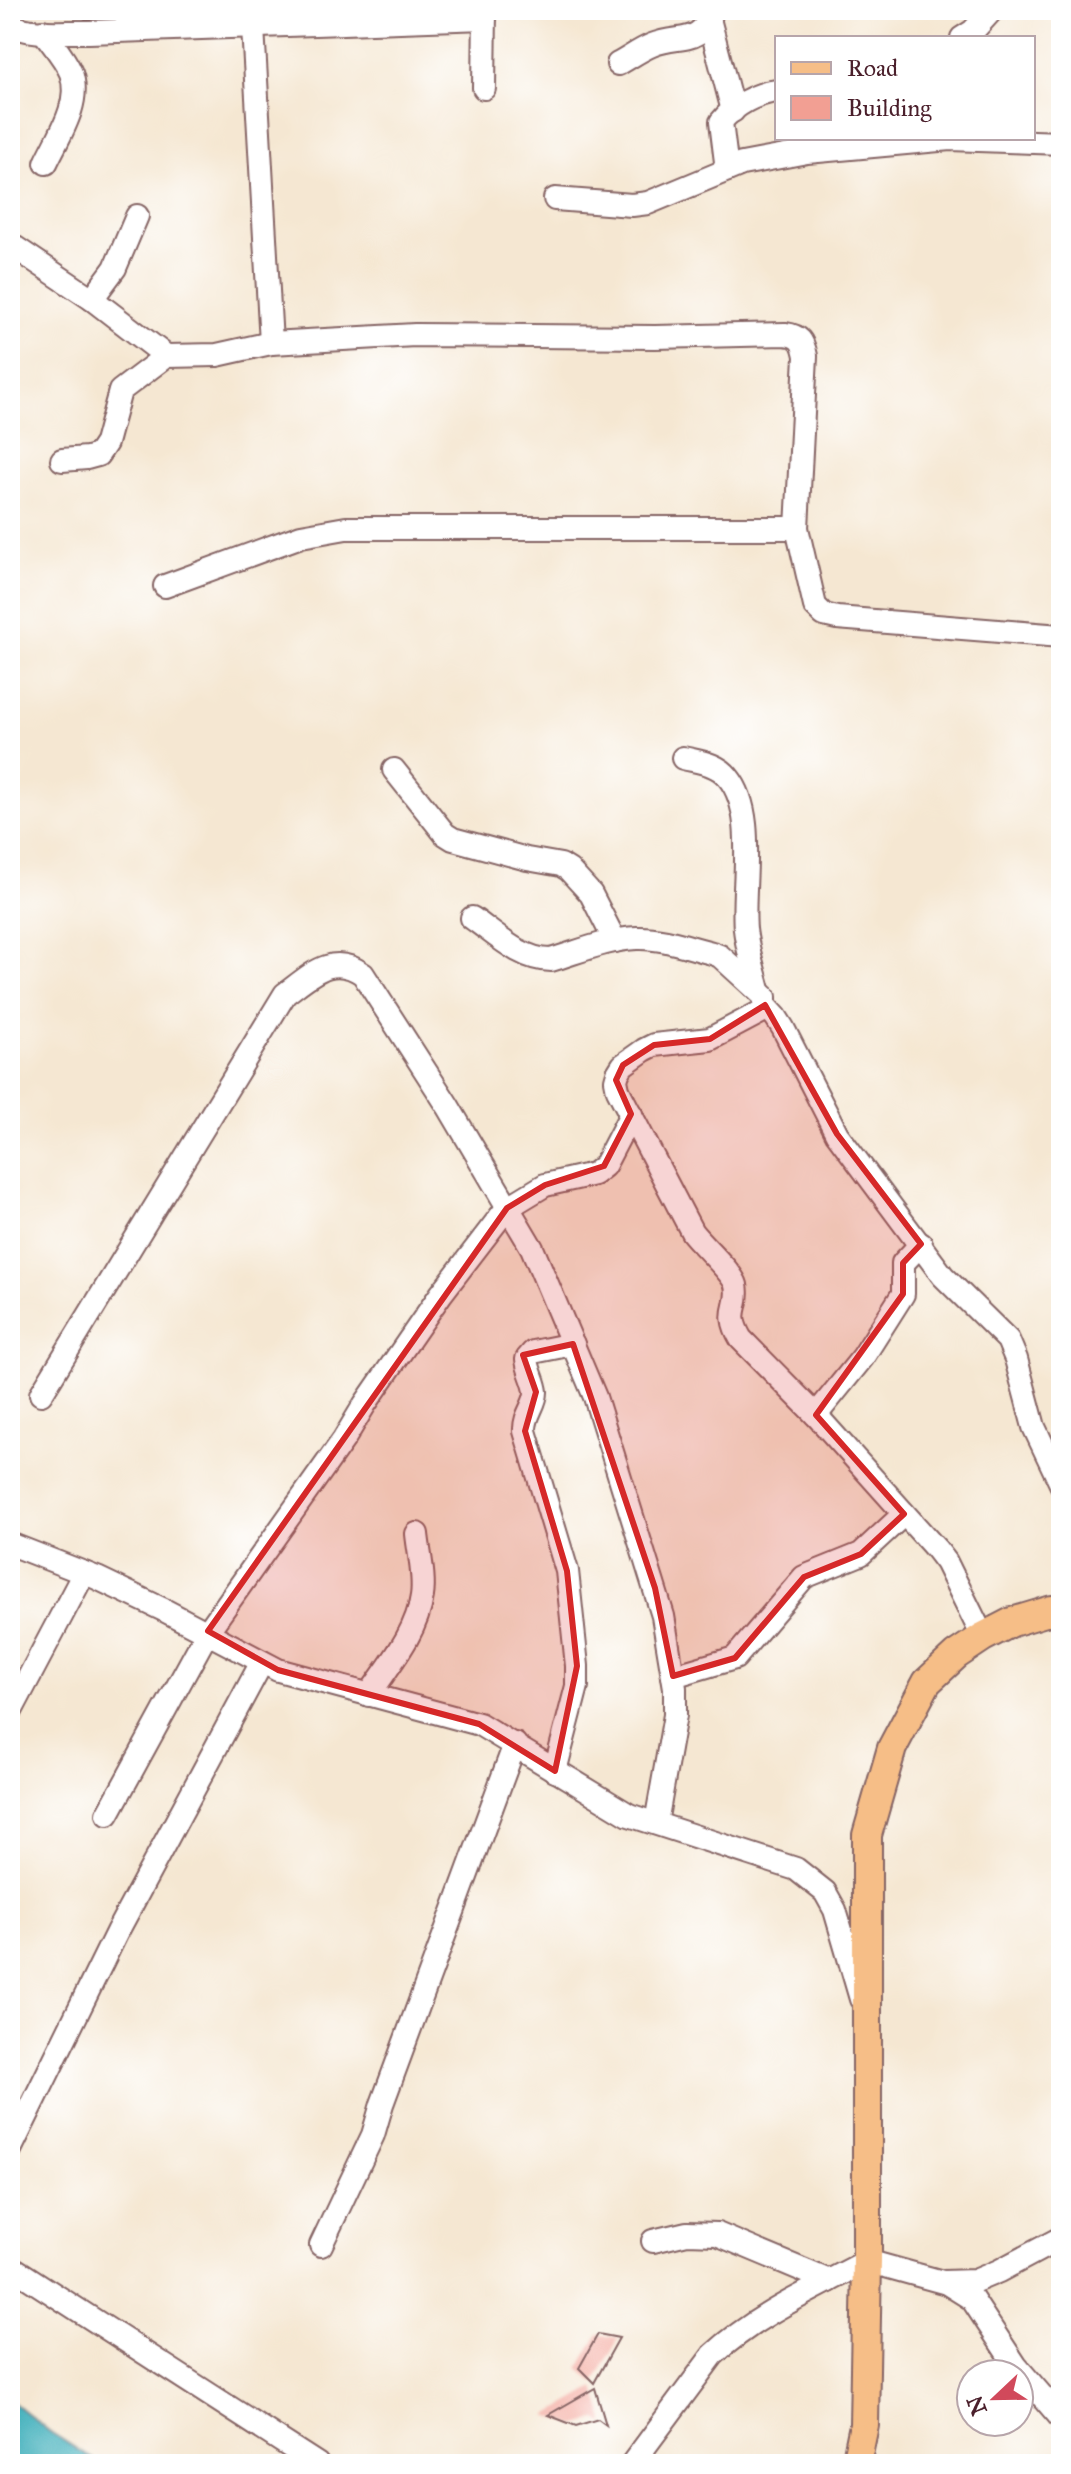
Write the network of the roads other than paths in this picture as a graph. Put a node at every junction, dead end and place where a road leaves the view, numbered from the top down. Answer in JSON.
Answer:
{"nodes":[{"id":1,"x":992,"y":10,"type":"edge"},
{"id":2,"x":710,"y":13,"type":"edge"},
{"id":3,"x":485,"y":14,"type":"edge"},
{"id":4,"x":253,"y":18,"type":"edge"},
{"id":5,"x":132,"y":20,"type":"edge"},
{"id":6,"x":10,"y":24,"type":"edge"},
{"id":7,"x":43,"y":31,"type":"junction"},
{"id":8,"x":965,"y":36,"type":"edge"},
{"id":9,"x":618,"y":64,"type":"dead end"},
{"id":10,"x":484,"y":88,"type":"dead end"},
{"id":11,"x":775,"y":91,"type":"edge"},
{"id":12,"x":733,"y":111,"type":"junction"},
{"id":13,"x":924,"y":140,"type":"edge"},
{"id":14,"x":978,"y":140,"type":"edge"},
{"id":15,"x":1061,"y":143,"type":"edge"},
{"id":16,"x":46,"y":163,"type":"dead end"},
{"id":17,"x":727,"y":170,"type":"junction"},
{"id":18,"x":555,"y":199,"type":"dead end"},
{"id":19,"x":137,"y":216,"type":"dead end"},
{"id":20,"x":10,"y":244,"type":"edge"},
{"id":21,"x":92,"y":299,"type":"junction"},
{"id":22,"x":271,"y":343,"type":"junction"},
{"id":23,"x":166,"y":356,"type":"junction"},
{"id":24,"x":62,"y":460,"type":"dead end"},
{"id":25,"x":797,"y":528,"type":"junction"},
{"id":26,"x":165,"y":586,"type":"dead end"},
{"id":27,"x":1061,"y":636,"type":"edge"},
{"id":28,"x":683,"y":758,"type":"dead end"},
{"id":29,"x":394,"y":770,"type":"dead end"},
{"id":30,"x":472,"y":918,"type":"dead end"},
{"id":31,"x":615,"y":941,"type":"junction"},
{"id":32,"x":762,"y":998,"type":"junction"},
{"id":33,"x":631,"y":1114,"type":"junction"},
{"id":34,"x":507,"y":1208,"type":"junction"},
{"id":35,"x":921,"y":1244,"type":"junction"},
{"id":36,"x":573,"y":1344,"type":"junction"},
{"id":37,"x":41,"y":1394,"type":"dead end"},
{"id":38,"x":816,"y":1415,"type":"junction"},
{"id":39,"x":1061,"y":1484,"type":"edge"},
{"id":40,"x":904,"y":1514,"type":"junction"},
{"id":41,"x":417,"y":1534,"type":"dead end"},
{"id":42,"x":10,"y":1544,"type":"edge"},
{"id":43,"x":84,"y":1573,"type":"junction"},
{"id":44,"x":1061,"y":1610,"type":"edge"},
{"id":45,"x":208,"y":1631,"type":"junction"},
{"id":46,"x":983,"y":1637,"type":"junction"},
{"id":47,"x":262,"y":1662,"type":"junction"},
{"id":48,"x":673,"y":1676,"type":"junction"},
{"id":49,"x":369,"y":1695,"type":"junction"},
{"id":50,"x":10,"y":1713,"type":"edge"},
{"id":51,"x":515,"y":1744,"type":"junction"},
{"id":52,"x":555,"y":1771,"type":"junction"},
{"id":53,"x":108,"y":1814,"type":"dead end"},
{"id":54,"x":656,"y":1823,"type":"junction"},
{"id":55,"x":867,"y":2020,"type":"junction"},
{"id":56,"x":10,"y":2150,"type":"edge"},
{"id":57,"x":1061,"y":2238,"type":"edge"},
{"id":58,"x":653,"y":2241,"type":"dead end"},
{"id":59,"x":321,"y":2245,"type":"dead end"},
{"id":60,"x":867,"y":2261,"type":"junction"},
{"id":61,"x":10,"y":2266,"type":"edge"},
{"id":62,"x":829,"y":2281,"type":"junction"},
{"id":63,"x":943,"y":2282,"type":"junction"},
{"id":64,"x":1061,"y":2418,"type":"edge"},
{"id":65,"x":317,"y":2464,"type":"edge"},
{"id":66,"x":632,"y":2464,"type":"edge"},
{"id":67,"x":856,"y":2464,"type":"edge"}],
"edges":[{"from":1,"to":8,"type":"street"},
{"from":2,"to":9,"type":"street"},
{"from":2,"to":12,"type":"street"},
{"from":3,"to":4,"type":"street"},
{"from":3,"to":10,"type":"street"},
{"from":4,"to":5,"type":"street"},
{"from":4,"to":22,"type":"street"},
{"from":5,"to":7,"type":"street"},
{"from":6,"to":7,"type":"street"},
{"from":7,"to":16,"type":"street"},
{"from":11,"to":12,"type":"street"},
{"from":12,"to":17,"type":"street"},
{"from":13,"to":17,"type":"street"},
{"from":14,"to":15,"type":"street"},
{"from":17,"to":18,"type":"street"},
{"from":19,"to":21,"type":"street"},
{"from":20,"to":21,"type":"street"},
{"from":21,"to":23,"type":"street"},
{"from":22,"to":23,"type":"street"},
{"from":22,"to":25,"type":"street"},
{"from":23,"to":24,"type":"street"},
{"from":25,"to":26,"type":"street"},
{"from":25,"to":27,"type":"street"},
{"from":28,"to":32,"type":"street"},
{"from":29,"to":31,"type":"street"},
{"from":30,"to":31,"type":"street"},
{"from":31,"to":32,"type":"street"},
{"from":32,"to":33,"type":"street"},
{"from":32,"to":35,"type":"street"},
{"from":33,"to":34,"type":"street"},
{"from":33,"to":38,"type":"street"},
{"from":34,"to":36,"type":"street"},
{"from":34,"to":37,"type":"street"},
{"from":34,"to":45,"type":"street"},
{"from":35,"to":38,"type":"street"},
{"from":35,"to":39,"type":"street"},
{"from":36,"to":48,"type":"street"},
{"from":36,"to":52,"type":"street"},
{"from":38,"to":40,"type":"street"},
{"from":40,"to":46,"type":"street"},
{"from":40,"to":48,"type":"street"},
{"from":41,"to":49,"type":"street"},
{"from":42,"to":43,"type":"street"},
{"from":43,"to":45,"type":"street"},
{"from":43,"to":50,"type":"street"},
{"from":44,"to":46,"type":"main road"},
{"from":45,"to":47,"type":"street"},
{"from":45,"to":53,"type":"street"},
{"from":46,"to":55,"type":"main road"},
{"from":47,"to":49,"type":"street"},
{"from":47,"to":56,"type":"street"},
{"from":48,"to":54,"type":"street"},
{"from":49,"to":51,"type":"street"},
{"from":51,"to":52,"type":"street"},
{"from":51,"to":59,"type":"street"},
{"from":52,"to":54,"type":"street"},
{"from":54,"to":55,"type":"street"},
{"from":55,"to":60,"type":"main road"},
{"from":57,"to":63,"type":"street"},
{"from":58,"to":62,"type":"street"},
{"from":60,"to":62,"type":"street"},
{"from":60,"to":63,"type":"street"},
{"from":60,"to":67,"type":"main road"},
{"from":61,"to":65,"type":"street"},
{"from":62,"to":66,"type":"street"},
{"from":63,"to":64,"type":"street"}]}
